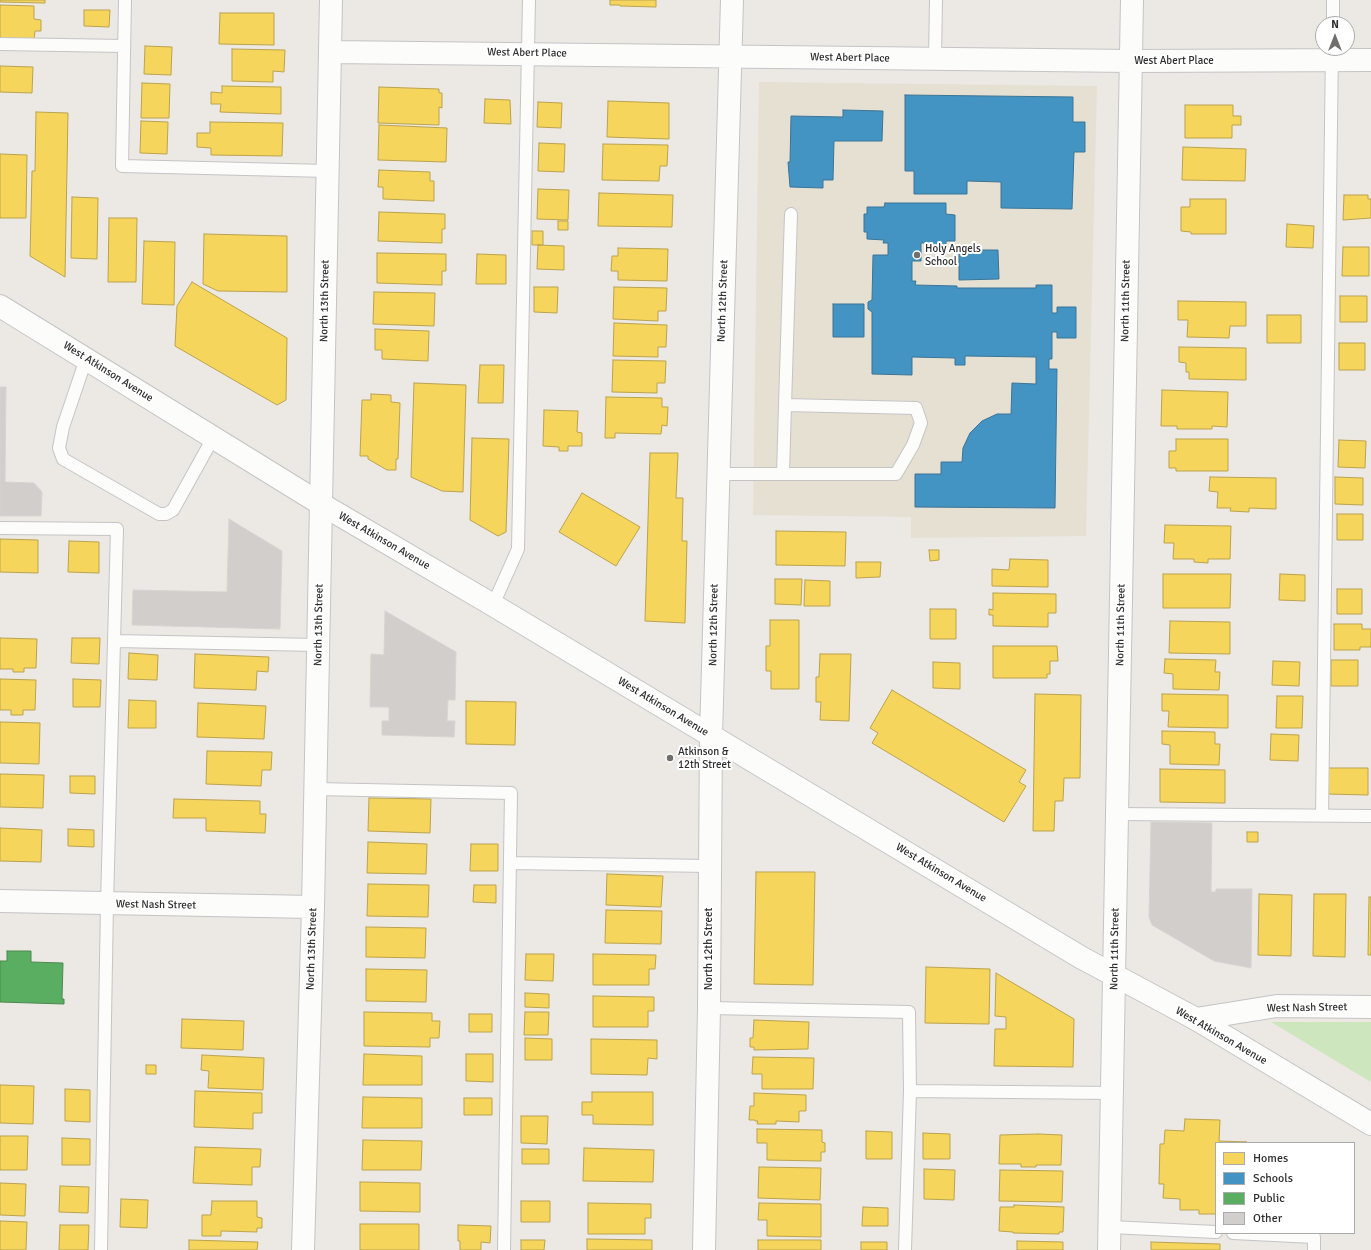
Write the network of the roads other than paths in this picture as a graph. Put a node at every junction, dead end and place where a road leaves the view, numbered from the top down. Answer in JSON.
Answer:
{"nodes":[{"id":1,"x":125,"y":0,"type":"edge"},
{"id":2,"x":331,"y":0,"type":"edge"},
{"id":3,"x":530,"y":0,"type":"edge"},
{"id":4,"x":732,"y":0,"type":"edge"},
{"id":5,"x":936,"y":0,"type":"edge"},
{"id":6,"x":1132,"y":0,"type":"edge"},
{"id":7,"x":1333,"y":0,"type":"edge"},
{"id":8,"x":1333,"y":16,"type":"edge"},
{"id":9,"x":0,"y":44,"type":"edge"},
{"id":10,"x":124,"y":46,"type":"junction"},
{"id":11,"x":330,"y":52,"type":"junction"},
{"id":12,"x":528,"y":53,"type":"junction"},
{"id":13,"x":1315,"y":55,"type":"edge"},
{"id":14,"x":1332,"y":56,"type":"edge"},
{"id":15,"x":1345,"y":56,"type":"edge"},
{"id":16,"x":731,"y":57,"type":"junction"},
{"id":17,"x":935,"y":59,"type":"junction"},
{"id":18,"x":1371,"y":60,"type":"edge"},
{"id":19,"x":1131,"y":61,"type":"junction"},
{"id":20,"x":328,"y":171,"type":"junction"},
{"id":21,"x":790,"y":214,"type":"dead end"},
{"id":22,"x":0,"y":306,"type":"edge"},
{"id":23,"x":86,"y":359,"type":"junction"},
{"id":24,"x":785,"y":405,"type":"junction"},
{"id":25,"x":214,"y":438,"type":"junction"},
{"id":26,"x":718,"y":474,"type":"junction"},
{"id":27,"x":783,"y":474,"type":"junction"},
{"id":28,"x":321,"y":504,"type":"junction"},
{"id":29,"x":0,"y":528,"type":"edge"},
{"id":30,"x":493,"y":605,"type":"junction"},
{"id":31,"x":115,"y":641,"type":"junction"},
{"id":32,"x":318,"y":645,"type":"junction"},
{"id":33,"x":711,"y":736,"type":"junction"},
{"id":34,"x":315,"y":789,"type":"junction"},
{"id":35,"x":1117,"y":814,"type":"junction"},
{"id":36,"x":1322,"y":816,"type":"junction"},
{"id":37,"x":1371,"y":816,"type":"edge"},
{"id":38,"x":511,"y":863,"type":"junction"},
{"id":39,"x":710,"y":866,"type":"junction"},
{"id":40,"x":0,"y":901,"type":"edge"},
{"id":41,"x":107,"y":904,"type":"junction"},
{"id":42,"x":313,"y":907,"type":"junction"},
{"id":43,"x":1114,"y":976,"type":"junction"},
{"id":44,"x":1371,"y":1007,"type":"edge"},
{"id":45,"x":709,"y":1008,"type":"junction"},
{"id":46,"x":1196,"y":1020,"type":"junction"},
{"id":47,"x":910,"y":1091,"type":"junction"},
{"id":48,"x":1112,"y":1093,"type":"junction"},
{"id":49,"x":1371,"y":1124,"type":"edge"},
{"id":50,"x":1110,"y":1227,"type":"junction"},
{"id":51,"x":1215,"y":1232,"type":"edge"},
{"id":52,"x":1253,"y":1234,"type":"edge"},
{"id":53,"x":101,"y":1250,"type":"edge"},
{"id":54,"x":303,"y":1250,"type":"edge"},
{"id":55,"x":504,"y":1250,"type":"edge"},
{"id":56,"x":704,"y":1250,"type":"edge"},
{"id":57,"x":905,"y":1250,"type":"edge"},
{"id":58,"x":1109,"y":1250,"type":"edge"},
{"id":59,"x":1314,"y":1250,"type":"edge"}],
"edges":[{"from":1,"to":10,"type":"lane"},
{"from":2,"to":11,"type":"street","name":"North 13th Street"},
{"from":3,"to":12,"type":"lane"},
{"from":4,"to":16,"type":"street","name":"North 12th Street"},
{"from":5,"to":17,"type":"lane"},
{"from":6,"to":19,"type":"street","name":"North 11th Street"},
{"from":7,"to":8,"type":"lane"},
{"from":9,"to":10,"type":"lane"},
{"from":10,"to":20,"type":"lane"},
{"from":11,"to":12,"type":"street","name":"West Abert Place"},
{"from":11,"to":20,"type":"street","name":"North 13th Street"},
{"from":12,"to":16,"type":"street","name":"West Abert Place"},
{"from":12,"to":30,"type":"lane"},
{"from":13,"to":19,"type":"street","name":"West Abert Place"},
{"from":14,"to":36,"type":"lane"},
{"from":15,"to":18,"type":"street","name":"West Abert Place"},
{"from":16,"to":17,"type":"street","name":"West Abert Place"},
{"from":16,"to":26,"type":"street","name":"North 12th Street"},
{"from":17,"to":19,"type":"street","name":"West Abert Place"},
{"from":19,"to":35,"type":"street","name":"North 11th Street"},
{"from":20,"to":28,"type":"street","name":"North 13th Street"},
{"from":21,"to":24,"type":"lane"},
{"from":22,"to":23,"type":"street","name":"West Atkinson Avenue"},
{"from":23,"to":25,"type":"street","name":"West Atkinson Avenue"},
{"from":23,"to":25,"type":"lane"},
{"from":24,"to":27,"type":"lane"},
{"from":24,"to":27,"type":"lane"},
{"from":25,"to":28,"type":"street","name":"West Atkinson Avenue"},
{"from":26,"to":27,"type":"lane"},
{"from":26,"to":33,"type":"street","name":"North 12th Street"},
{"from":28,"to":30,"type":"street","name":"West Atkinson Avenue"},
{"from":28,"to":32,"type":"street","name":"North 13th Street"},
{"from":29,"to":31,"type":"lane"},
{"from":30,"to":33,"type":"street","name":"West Atkinson Avenue"},
{"from":31,"to":32,"type":"lane"},
{"from":31,"to":41,"type":"lane"},
{"from":32,"to":34,"type":"street","name":"North 13th Street"},
{"from":33,"to":39,"type":"street","name":"North 12th Street"},
{"from":33,"to":43,"type":"street","name":"West Atkinson Avenue"},
{"from":34,"to":38,"type":"lane"},
{"from":34,"to":42,"type":"street","name":"North 13th Street"},
{"from":35,"to":36,"type":"lane"},
{"from":35,"to":43,"type":"street","name":"North 11th Street"},
{"from":36,"to":37,"type":"lane"},
{"from":38,"to":39,"type":"lane"},
{"from":38,"to":55,"type":"lane"},
{"from":39,"to":45,"type":"street","name":"North 12th Street"},
{"from":40,"to":41,"type":"street","name":"West Nash Street"},
{"from":41,"to":42,"type":"street","name":"West Nash Street"},
{"from":41,"to":53,"type":"lane"},
{"from":42,"to":54,"type":"street","name":"North 13th Street"},
{"from":43,"to":46,"type":"street","name":"West Atkinson Avenue"},
{"from":43,"to":48,"type":"street","name":"North 11th Street"},
{"from":44,"to":46,"type":"street","name":"West Nash Street"},
{"from":45,"to":47,"type":"lane"},
{"from":45,"to":56,"type":"street","name":"North 12th Street"},
{"from":46,"to":49,"type":"street","name":"West Atkinson Avenue"},
{"from":47,"to":48,"type":"lane"},
{"from":47,"to":57,"type":"lane"},
{"from":48,"to":50,"type":"street","name":"North 11th Street"},
{"from":50,"to":51,"type":"lane"},
{"from":50,"to":58,"type":"street","name":"North 11th Street"},
{"from":52,"to":59,"type":"lane"}]}
